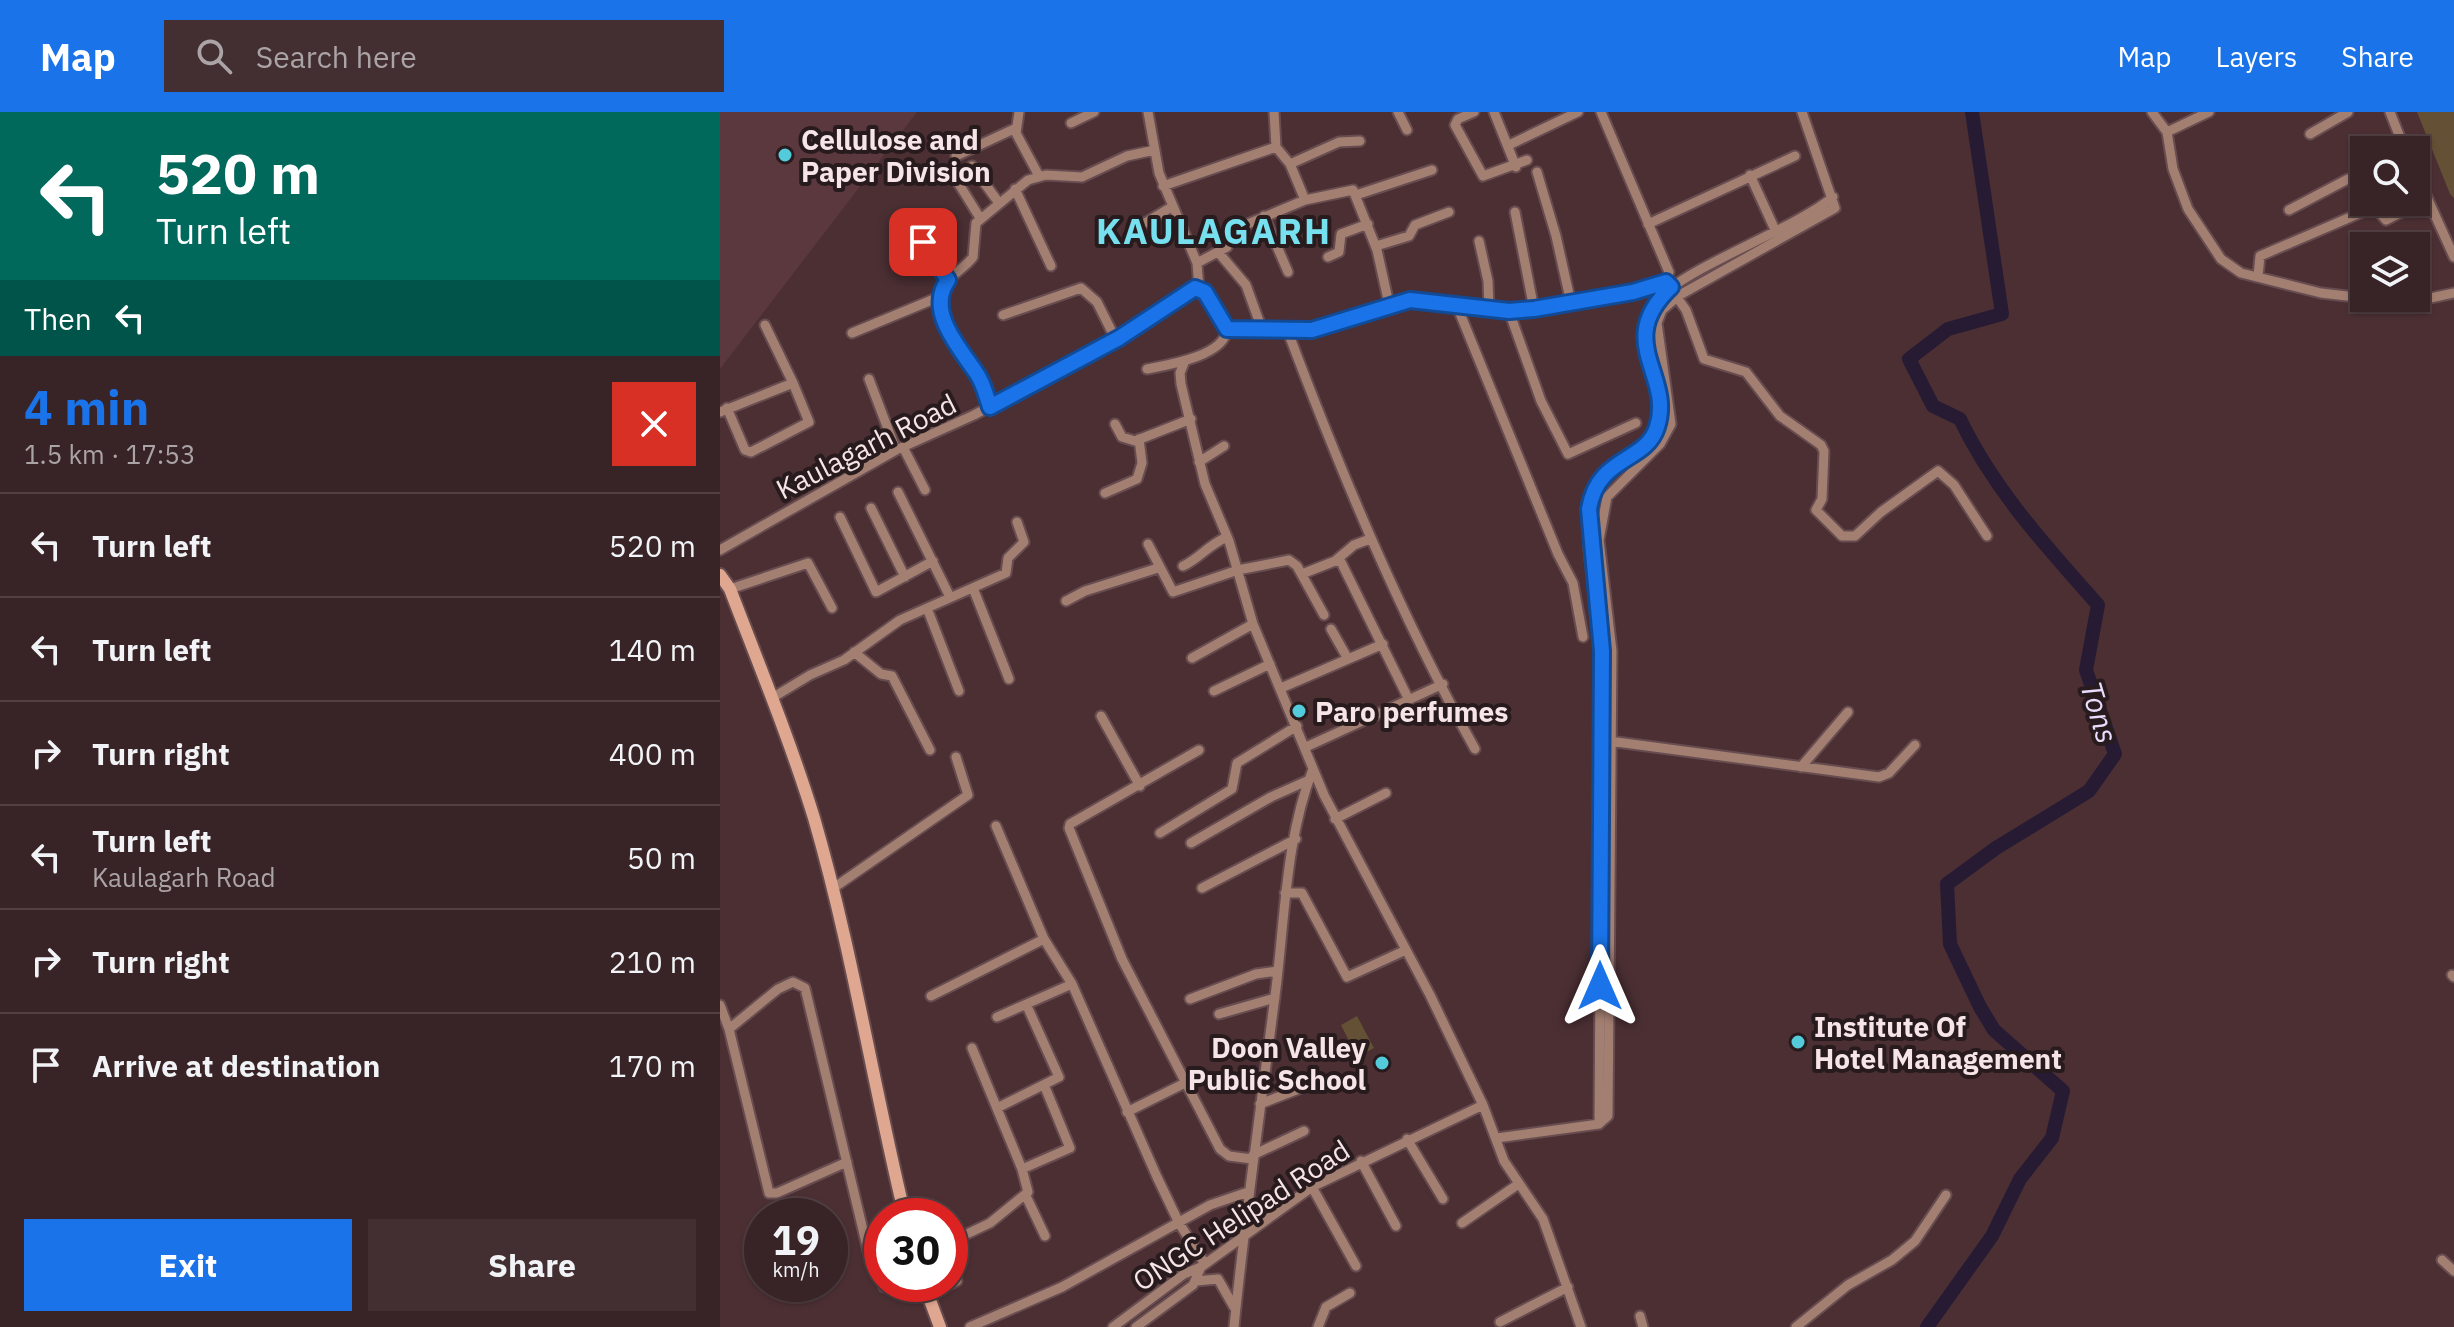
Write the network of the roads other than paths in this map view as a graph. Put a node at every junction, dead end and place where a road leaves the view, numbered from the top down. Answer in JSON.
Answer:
{"nodes":[{"id":1,"x":1019,"y":112,"type":"edge"},
{"id":2,"x":1094,"y":112,"type":"edge"},
{"id":3,"x":1148,"y":112,"type":"edge"},
{"id":4,"x":1274,"y":112,"type":"edge"},
{"id":5,"x":1398,"y":112,"type":"edge"},
{"id":6,"x":1474,"y":112,"type":"edge"},
{"id":7,"x":1494,"y":112,"type":"edge"},
{"id":8,"x":1578,"y":112,"type":"edge"},
{"id":9,"x":1601,"y":112,"type":"edge"},
{"id":10,"x":1802,"y":112,"type":"edge"},
{"id":11,"x":2152,"y":112,"type":"edge"},
{"id":12,"x":2209,"y":112,"type":"edge"},
{"id":13,"x":2348,"y":112,"type":"edge"},
{"id":14,"x":2390,"y":112,"type":"edge"},
{"id":15,"x":1071,"y":123,"type":"dead end"},
{"id":16,"x":1016,"y":128,"type":"junction"},
{"id":17,"x":1407,"y":130,"type":"dead end"},
{"id":18,"x":2167,"y":132,"type":"junction"},
{"id":19,"x":2310,"y":134,"type":"dead end"},
{"id":20,"x":2399,"y":136,"type":"edge"},
{"id":21,"x":1360,"y":141,"type":"dead end"},
{"id":22,"x":1509,"y":145,"type":"junction"},
{"id":23,"x":1276,"y":147,"type":"junction"},
{"id":24,"x":1155,"y":150,"type":"junction"},
{"id":25,"x":956,"y":156,"type":"dead end"},
{"id":26,"x":1795,"y":156,"type":"dead end"},
{"id":27,"x":1527,"y":160,"type":"dead end"},
{"id":28,"x":1290,"y":164,"type":"junction"},
{"id":29,"x":972,"y":166,"type":"dead end"},
{"id":30,"x":1516,"y":167,"type":"junction"},
{"id":31,"x":1432,"y":170,"type":"dead end"},
{"id":32,"x":1537,"y":172,"type":"dead end"},
{"id":33,"x":1750,"y":175,"type":"junction"},
{"id":34,"x":954,"y":176,"type":"dead end"},
{"id":35,"x":1039,"y":176,"type":"junction"},
{"id":36,"x":2350,"y":179,"type":"edge"},
{"id":37,"x":1163,"y":186,"type":"junction"},
{"id":38,"x":1015,"y":189,"type":"junction"},
{"id":39,"x":1356,"y":195,"type":"junction"},
{"id":40,"x":1833,"y":197,"type":"junction"},
{"id":41,"x":1305,"y":200,"type":"junction"},
{"id":42,"x":999,"y":203,"type":"junction"},
{"id":43,"x":2430,"y":203,"type":"edge"},
{"id":44,"x":1173,"y":206,"type":"junction"},
{"id":45,"x":2289,"y":210,"type":"dead end"},
{"id":46,"x":1449,"y":212,"type":"dead end"},
{"id":47,"x":1515,"y":212,"type":"dead end"},
{"id":48,"x":2350,"y":214,"type":"edge"},
{"id":49,"x":1264,"y":216,"type":"junction"},
{"id":50,"x":980,"y":218,"type":"junction"},
{"id":51,"x":1368,"y":224,"type":"junction"},
{"id":52,"x":1648,"y":224,"type":"junction"},
{"id":53,"x":916,"y":226,"type":"dead end"},
{"id":54,"x":1130,"y":232,"type":"dead end"},
{"id":55,"x":1776,"y":232,"type":"junction"},
{"id":56,"x":1479,"y":241,"type":"dead end"},
{"id":57,"x":1376,"y":246,"type":"junction"},
{"id":58,"x":1219,"y":253,"type":"junction"},
{"id":59,"x":1328,"y":257,"type":"dead end"},
{"id":60,"x":2454,"y":257,"type":"edge"},
{"id":61,"x":1197,"y":263,"type":"junction"},
{"id":62,"x":1051,"y":266,"type":"dead end"},
{"id":63,"x":1288,"y":272,"type":"dead end"},
{"id":64,"x":2258,"y":276,"type":"junction"},
{"id":65,"x":948,"y":280,"type":"junction"},
{"id":66,"x":1199,"y":288,"type":"junction"},
{"id":67,"x":1672,"y":288,"type":"junction"},
{"id":68,"x":2454,"y":293,"type":"edge"},
{"id":69,"x":2350,"y":296,"type":"edge"},
{"id":70,"x":939,"y":297,"type":"junction"},
{"id":71,"x":2430,"y":298,"type":"edge"},
{"id":72,"x":1571,"y":303,"type":"junction"},
{"id":73,"x":1389,"y":304,"type":"junction"},
{"id":74,"x":1457,"y":306,"type":"junction"},
{"id":75,"x":1534,"y":309,"type":"junction"},
{"id":76,"x":1489,"y":310,"type":"junction"},
{"id":77,"x":1509,"y":311,"type":"junction"},
{"id":78,"x":1003,"y":315,"type":"dead end"},
{"id":79,"x":765,"y":325,"type":"dead end"},
{"id":80,"x":1227,"y":329,"type":"junction"},
{"id":81,"x":1263,"y":332,"type":"junction"},
{"id":82,"x":1288,"y":332,"type":"junction"},
{"id":83,"x":852,"y":333,"type":"dead end"},
{"id":84,"x":1116,"y":340,"type":"junction"},
{"id":85,"x":1184,"y":363,"type":"junction"},
{"id":86,"x":1147,"y":369,"type":"dead end"},
{"id":87,"x":869,"y":379,"type":"dead end"},
{"id":88,"x":793,"y":383,"type":"junction"},
{"id":89,"x":990,"y":407,"type":"junction"},
{"id":90,"x":724,"y":410,"type":"edge"},
{"id":91,"x":1191,"y":419,"type":"junction"},
{"id":92,"x":1636,"y":423,"type":"dead end"},
{"id":93,"x":1115,"y":424,"type":"dead end"},
{"id":94,"x":1139,"y":439,"type":"junction"},
{"id":95,"x":1224,"y":446,"type":"dead end"},
{"id":96,"x":900,"y":448,"type":"junction"},
{"id":97,"x":1199,"y":462,"type":"junction"},
{"id":98,"x":925,"y":490,"type":"dead end"},
{"id":99,"x":898,"y":492,"type":"dead end"},
{"id":100,"x":1105,"y":493,"type":"dead end"},
{"id":101,"x":871,"y":508,"type":"dead end"},
{"id":102,"x":840,"y":517,"type":"dead end"},
{"id":103,"x":1017,"y":522,"type":"dead end"},
{"id":104,"x":1987,"y":536,"type":"dead end"},
{"id":105,"x":1227,"y":537,"type":"junction"},
{"id":106,"x":1370,"y":539,"type":"junction"},
{"id":107,"x":1148,"y":544,"type":"dead end"},
{"id":108,"x":720,"y":550,"type":"edge"},
{"id":109,"x":933,"y":561,"type":"junction"},
{"id":110,"x":1335,"y":561,"type":"junction"},
{"id":111,"x":1183,"y":566,"type":"dead end"},
{"id":112,"x":1158,"y":568,"type":"junction"},
{"id":113,"x":1238,"y":570,"type":"junction"},
{"id":114,"x":1302,"y":574,"type":"junction"},
{"id":115,"x":720,"y":575,"type":"edge"},
{"id":116,"x":905,"y":577,"type":"junction"},
{"id":117,"x":973,"y":588,"type":"junction"},
{"id":118,"x":730,"y":589,"type":"junction"},
{"id":119,"x":950,"y":597,"type":"junction"},
{"id":120,"x":1066,"y":601,"type":"dead end"},
{"id":121,"x":832,"y":608,"type":"dead end"},
{"id":122,"x":927,"y":608,"type":"junction"},
{"id":123,"x":1324,"y":615,"type":"dead end"},
{"id":124,"x":1253,"y":624,"type":"junction"},
{"id":125,"x":1331,"y":629,"type":"dead end"},
{"id":126,"x":1583,"y":637,"type":"dead end"},
{"id":127,"x":1383,"y":644,"type":"junction"},
{"id":128,"x":854,"y":652,"type":"junction"},
{"id":129,"x":1192,"y":658,"type":"dead end"},
{"id":130,"x":1348,"y":659,"type":"junction"},
{"id":131,"x":1270,"y":664,"type":"junction"},
{"id":132,"x":1009,"y":679,"type":"dead end"},
{"id":133,"x":1443,"y":684,"type":"junction"},
{"id":134,"x":1281,"y":688,"type":"junction"},
{"id":135,"x":959,"y":691,"type":"dead end"},
{"id":136,"x":1214,"y":691,"type":"dead end"},
{"id":137,"x":772,"y":698,"type":"junction"},
{"id":138,"x":1408,"y":698,"type":"junction"},
{"id":139,"x":1848,"y":712,"type":"dead end"},
{"id":140,"x":1101,"y":716,"type":"dead end"},
{"id":141,"x":1297,"y":726,"type":"junction"},
{"id":142,"x":1607,"y":741,"type":"junction"},
{"id":143,"x":1915,"y":745,"type":"dead end"},
{"id":144,"x":1306,"y":747,"type":"junction"},
{"id":145,"x":1475,"y":749,"type":"dead end"},
{"id":146,"x":930,"y":750,"type":"dead end"},
{"id":147,"x":1199,"y":750,"type":"dead end"},
{"id":148,"x":956,"y":757,"type":"dead end"},
{"id":149,"x":1801,"y":767,"type":"junction"},
{"id":150,"x":1313,"y":769,"type":"junction"},
{"id":151,"x":1309,"y":780,"type":"junction"},
{"id":152,"x":1140,"y":786,"type":"junction"},
{"id":153,"x":1386,"y":793,"type":"dead end"},
{"id":154,"x":1335,"y":819,"type":"junction"},
{"id":155,"x":996,"y":826,"type":"dead end"},
{"id":156,"x":1160,"y":833,"type":"dead end"},
{"id":157,"x":1296,"y":839,"type":"junction"},
{"id":158,"x":1191,"y":843,"type":"dead end"},
{"id":159,"x":1202,"y":888,"type":"dead end"},
{"id":160,"x":832,"y":889,"type":"junction"},
{"id":161,"x":1285,"y":893,"type":"junction"},
{"id":162,"x":1044,"y":939,"type":"junction"},
{"id":163,"x":1406,"y":950,"type":"junction"},
{"id":164,"x":1278,"y":971,"type":"junction"},
{"id":165,"x":1072,"y":984,"type":"junction"},
{"id":166,"x":931,"y":996,"type":"dead end"},
{"id":167,"x":1275,"y":998,"type":"junction"},
{"id":168,"x":1190,"y":999,"type":"dead end"},
{"id":169,"x":720,"y":1005,"type":"edge"},
{"id":170,"x":1027,"y":1006,"type":"junction"},
{"id":171,"x":1219,"y":1014,"type":"dead end"},
{"id":172,"x":997,"y":1017,"type":"dead end"},
{"id":173,"x":1604,"y":1017,"type":"junction"},
{"id":174,"x":729,"y":1029,"type":"junction"},
{"id":175,"x":972,"y":1048,"type":"dead end"},
{"id":176,"x":1185,"y":1083,"type":"junction"},
{"id":177,"x":1309,"y":1085,"type":"dead end"},
{"id":178,"x":1045,"y":1087,"type":"junction"},
{"id":179,"x":1260,"y":1104,"type":"junction"},
{"id":180,"x":1483,"y":1105,"type":"junction"},
{"id":181,"x":997,"y":1108,"type":"junction"},
{"id":182,"x":1127,"y":1112,"type":"junction"},
{"id":183,"x":1599,"y":1124,"type":"junction"},
{"id":184,"x":1304,"y":1131,"type":"dead end"},
{"id":185,"x":1497,"y":1138,"type":"junction"},
{"id":186,"x":1407,"y":1139,"type":"junction"},
{"id":187,"x":1252,"y":1157,"type":"junction"},
{"id":188,"x":1361,"y":1161,"type":"junction"},
{"id":189,"x":847,"y":1162,"type":"junction"},
{"id":190,"x":1022,"y":1169,"type":"junction"},
{"id":191,"x":1517,"y":1185,"type":"junction"},
{"id":192,"x":1312,"y":1187,"type":"junction"},
{"id":193,"x":1248,"y":1192,"type":"junction"},
{"id":194,"x":1946,"y":1195,"type":"dead end"},
{"id":195,"x":1026,"y":1196,"type":"junction"},
{"id":196,"x":901,"y":1198,"type":"edge"},
{"id":197,"x":1443,"y":1199,"type":"dead end"},
{"id":198,"x":1179,"y":1223,"type":"junction"},
{"id":199,"x":1462,"y":1223,"type":"dead end"},
{"id":200,"x":1396,"y":1226,"type":"dead end"},
{"id":201,"x":864,"y":1234,"type":"edge"},
{"id":202,"x":968,"y":1234,"type":"edge"},
{"id":203,"x":1045,"y":1236,"type":"dead end"},
{"id":204,"x":1242,"y":1236,"type":"junction"},
{"id":205,"x":2442,"y":1260,"type":"dead end"},
{"id":206,"x":1203,"y":1266,"type":"junction"},
{"id":207,"x":1356,"y":1266,"type":"dead end"},
{"id":208,"x":2454,"y":1271,"type":"edge"},
{"id":209,"x":1196,"y":1281,"type":"junction"},
{"id":210,"x":1568,"y":1287,"type":"junction"},
{"id":211,"x":1350,"y":1293,"type":"dead end"},
{"id":212,"x":931,"y":1302,"type":"edge"},
{"id":213,"x":1236,"y":1310,"type":"junction"},
{"id":214,"x":1640,"y":1316,"type":"dead end"},
{"id":215,"x":1500,"y":1322,"type":"dead end"},
{"id":216,"x":940,"y":1327,"type":"edge"},
{"id":217,"x":970,"y":1327,"type":"edge"},
{"id":218,"x":1113,"y":1327,"type":"edge"},
{"id":219,"x":1136,"y":1327,"type":"edge"},
{"id":220,"x":1234,"y":1327,"type":"edge"},
{"id":221,"x":1318,"y":1327,"type":"edge"},
{"id":222,"x":1581,"y":1327,"type":"edge"},
{"id":223,"x":1643,"y":1327,"type":"edge"},
{"id":224,"x":1796,"y":1327,"type":"edge"}],
"edges":[{"from":1,"to":16,"type":"street"},
{"from":2,"to":15,"type":"street"},
{"from":3,"to":24,"type":"street"},
{"from":4,"to":23,"type":"street"},
{"from":5,"to":17,"type":"street"},
{"from":6,"to":30,"type":"street"},
{"from":7,"to":22,"type":"street"},
{"from":8,"to":22,"type":"street"},
{"from":9,"to":52,"type":"street"},
{"from":10,"to":40,"type":"street"},
{"from":11,"to":18,"type":"street"},
{"from":12,"to":18,"type":"street"},
{"from":13,"to":19,"type":"street"},
{"from":14,"to":20,"type":"street"},
{"from":16,"to":25,"type":"street"},
{"from":16,"to":35,"type":"street"},
{"from":18,"to":64,"type":"street"},
{"from":21,"to":28,"type":"street"},
{"from":22,"to":30,"type":"street"},
{"from":23,"to":28,"type":"street"},
{"from":23,"to":37,"type":"street"},
{"from":24,"to":35,"type":"street"},
{"from":24,"to":37,"type":"street"},
{"from":26,"to":33,"type":"street"},
{"from":27,"to":30,"type":"street"},
{"from":28,"to":41,"type":"street"},
{"from":29,"to":42,"type":"street"},
{"from":31,"to":39,"type":"street"},
{"from":32,"to":72,"type":"street"},
{"from":33,"to":52,"type":"street"},
{"from":33,"to":55,"type":"street"},
{"from":34,"to":50,"type":"street"},
{"from":35,"to":38,"type":"street"},
{"from":36,"to":45,"type":"street"},
{"from":37,"to":44,"type":"street"},
{"from":38,"to":42,"type":"street"},
{"from":38,"to":62,"type":"street"},
{"from":39,"to":41,"type":"street"},
{"from":39,"to":51,"type":"street"},
{"from":40,"to":55,"type":"street"},
{"from":40,"to":67,"type":"street"},
{"from":41,"to":49,"type":"street"},
{"from":42,"to":50,"type":"street"},
{"from":43,"to":60,"type":"street"},
{"from":44,"to":54,"type":"street"},
{"from":44,"to":61,"type":"street"},
{"from":46,"to":57,"type":"street"},
{"from":47,"to":75,"type":"street"},
{"from":48,"to":64,"type":"street"},
{"from":49,"to":58,"type":"street"},
{"from":49,"to":63,"type":"street"},
{"from":50,"to":65,"type":"street"},
{"from":51,"to":57,"type":"street"},
{"from":51,"to":59,"type":"street"},
{"from":52,"to":67,"type":"street"},
{"from":53,"to":65,"type":"street"},
{"from":55,"to":67,"type":"street"},
{"from":56,"to":76,"type":"street"},
{"from":57,"to":73,"type":"street"},
{"from":58,"to":61,"type":"street"},
{"from":58,"to":81,"type":"street"},
{"from":61,"to":66,"type":"street"},
{"from":64,"to":69,"type":"street"},
{"from":65,"to":70,"type":"street"},
{"from":66,"to":80,"type":"street"},
{"from":66,"to":84,"type":"street","name":"Kaulagarh Road"},
{"from":67,"to":72,"type":"street"},
{"from":67,"to":104,"type":"street"},
{"from":67,"to":142,"type":"street"},
{"from":67,"to":142,"type":"street"},
{"from":68,"to":71,"type":"street"},
{"from":70,"to":83,"type":"street"},
{"from":70,"to":89,"type":"street"},
{"from":72,"to":75,"type":"street"},
{"from":73,"to":74,"type":"street"},
{"from":73,"to":82,"type":"street"},
{"from":74,"to":76,"type":"street"},
{"from":74,"to":126,"type":"street"},
{"from":75,"to":77,"type":"street"},
{"from":76,"to":77,"type":"street"},
{"from":77,"to":92,"type":"street"},
{"from":78,"to":84,"type":"street"},
{"from":79,"to":88,"type":"street"},
{"from":80,"to":81,"type":"street"},
{"from":80,"to":85,"type":"street"},
{"from":81,"to":82,"type":"street"},
{"from":82,"to":106,"type":"street"},
{"from":84,"to":89,"type":"street","name":"Kaulagarh Road"},
{"from":85,"to":86,"type":"street"},
{"from":85,"to":91,"type":"street"},
{"from":87,"to":96,"type":"street"},
{"from":88,"to":90,"type":"street"},
{"from":88,"to":90,"type":"street"},
{"from":89,"to":96,"type":"street","name":"Kaulagarh Road"},
{"from":91,"to":94,"type":"street"},
{"from":91,"to":97,"type":"street"},
{"from":93,"to":94,"type":"street"},
{"from":94,"to":100,"type":"street"},
{"from":95,"to":97,"type":"street"},
{"from":96,"to":98,"type":"street"},
{"from":96,"to":108,"type":"street","name":"Kaulagarh Road"},
{"from":97,"to":105,"type":"street"},
{"from":99,"to":109,"type":"street"},
{"from":101,"to":116,"type":"street"},
{"from":102,"to":116,"type":"street"},
{"from":103,"to":117,"type":"street"},
{"from":105,"to":111,"type":"street"},
{"from":105,"to":113,"type":"street"},
{"from":106,"to":110,"type":"street"},
{"from":106,"to":133,"type":"street"},
{"from":107,"to":112,"type":"street"},
{"from":109,"to":116,"type":"street"},
{"from":109,"to":119,"type":"street"},
{"from":110,"to":114,"type":"street"},
{"from":110,"to":127,"type":"street"},
{"from":112,"to":113,"type":"street"},
{"from":112,"to":120,"type":"street"},
{"from":113,"to":114,"type":"street"},
{"from":113,"to":124,"type":"street"},
{"from":114,"to":123,"type":"street"},
{"from":115,"to":118,"type":"street"},
{"from":117,"to":119,"type":"street"},
{"from":117,"to":132,"type":"street"},
{"from":118,"to":121,"type":"street"},
{"from":118,"to":137,"type":"street"},
{"from":119,"to":122,"type":"street"},
{"from":122,"to":128,"type":"street"},
{"from":122,"to":135,"type":"street"},
{"from":124,"to":129,"type":"street"},
{"from":124,"to":131,"type":"street"},
{"from":125,"to":130,"type":"street"},
{"from":127,"to":130,"type":"street"},
{"from":127,"to":138,"type":"street"},
{"from":128,"to":137,"type":"street"},
{"from":128,"to":146,"type":"street"},
{"from":130,"to":134,"type":"street"},
{"from":131,"to":134,"type":"street"},
{"from":131,"to":136,"type":"street"},
{"from":133,"to":138,"type":"street"},
{"from":133,"to":145,"type":"street"},
{"from":134,"to":141,"type":"street"},
{"from":137,"to":160,"type":"street"},
{"from":138,"to":144,"type":"street"},
{"from":139,"to":149,"type":"street"},
{"from":140,"to":152,"type":"street"},
{"from":141,"to":144,"type":"street"},
{"from":141,"to":156,"type":"street"},
{"from":142,"to":149,"type":"street"},
{"from":142,"to":173,"type":"street"},
{"from":143,"to":149,"type":"street"},
{"from":144,"to":150,"type":"street"},
{"from":147,"to":152,"type":"street"},
{"from":148,"to":160,"type":"street"},
{"from":150,"to":151,"type":"street"},
{"from":150,"to":154,"type":"street"},
{"from":151,"to":157,"type":"street"},
{"from":151,"to":158,"type":"street"},
{"from":152,"to":176,"type":"street"},
{"from":153,"to":154,"type":"street"},
{"from":154,"to":163,"type":"street"},
{"from":155,"to":162,"type":"street"},
{"from":157,"to":159,"type":"street"},
{"from":157,"to":161,"type":"street"},
{"from":160,"to":196,"type":"street"},
{"from":161,"to":163,"type":"street"},
{"from":161,"to":164,"type":"street"},
{"from":162,"to":165,"type":"street"},
{"from":162,"to":166,"type":"street"},
{"from":163,"to":180,"type":"street"},
{"from":164,"to":167,"type":"street"},
{"from":164,"to":168,"type":"street"},
{"from":165,"to":170,"type":"street"},
{"from":165,"to":182,"type":"street"},
{"from":167,"to":171,"type":"street"},
{"from":167,"to":179,"type":"street"},
{"from":169,"to":174,"type":"street"},
{"from":170,"to":172,"type":"street"},
{"from":170,"to":178,"type":"street"},
{"from":173,"to":183,"type":"street"},
{"from":173,"to":183,"type":"street"},
{"from":174,"to":189,"type":"street"},
{"from":174,"to":189,"type":"street"},
{"from":175,"to":181,"type":"street"},
{"from":176,"to":182,"type":"street"},
{"from":176,"to":187,"type":"street"},
{"from":177,"to":179,"type":"street"},
{"from":178,"to":181,"type":"street"},
{"from":178,"to":190,"type":"street"},
{"from":179,"to":187,"type":"street"},
{"from":180,"to":185,"type":"street"},
{"from":180,"to":186,"type":"street","name":"ONGC Helipad Road"},
{"from":181,"to":190,"type":"street"},
{"from":182,"to":198,"type":"street"},
{"from":183,"to":185,"type":"street"},
{"from":184,"to":187,"type":"street"},
{"from":185,"to":191,"type":"street"},
{"from":186,"to":188,"type":"street","name":"ONGC Helipad Road"},
{"from":186,"to":197,"type":"street"},
{"from":187,"to":193,"type":"street"},
{"from":188,"to":192,"type":"street","name":"ONGC Helipad Road"},
{"from":188,"to":200,"type":"street"},
{"from":189,"to":201,"type":"street"},
{"from":190,"to":195,"type":"street"},
{"from":191,"to":199,"type":"street"},
{"from":191,"to":210,"type":"street"},
{"from":192,"to":204,"type":"street","name":"ONGC Helipad Road"},
{"from":192,"to":207,"type":"street"},
{"from":193,"to":198,"type":"street"},
{"from":193,"to":204,"type":"street"},
{"from":194,"to":224,"type":"street"},
{"from":195,"to":202,"type":"street"},
{"from":195,"to":203,"type":"street"},
{"from":198,"to":206,"type":"street"},
{"from":198,"to":217,"type":"street"},
{"from":204,"to":206,"type":"street","name":"ONGC Helipad Road"},
{"from":204,"to":213,"type":"street"},
{"from":205,"to":208,"type":"street"},
{"from":206,"to":209,"type":"street"},
{"from":206,"to":218,"type":"street","name":"ONGC Helipad Road"},
{"from":209,"to":213,"type":"street"},
{"from":209,"to":219,"type":"street"},
{"from":210,"to":215,"type":"street"},
{"from":210,"to":222,"type":"street"},
{"from":211,"to":221,"type":"street"},
{"from":212,"to":216,"type":"street"},
{"from":213,"to":220,"type":"street"},
{"from":214,"to":223,"type":"street"}]}
